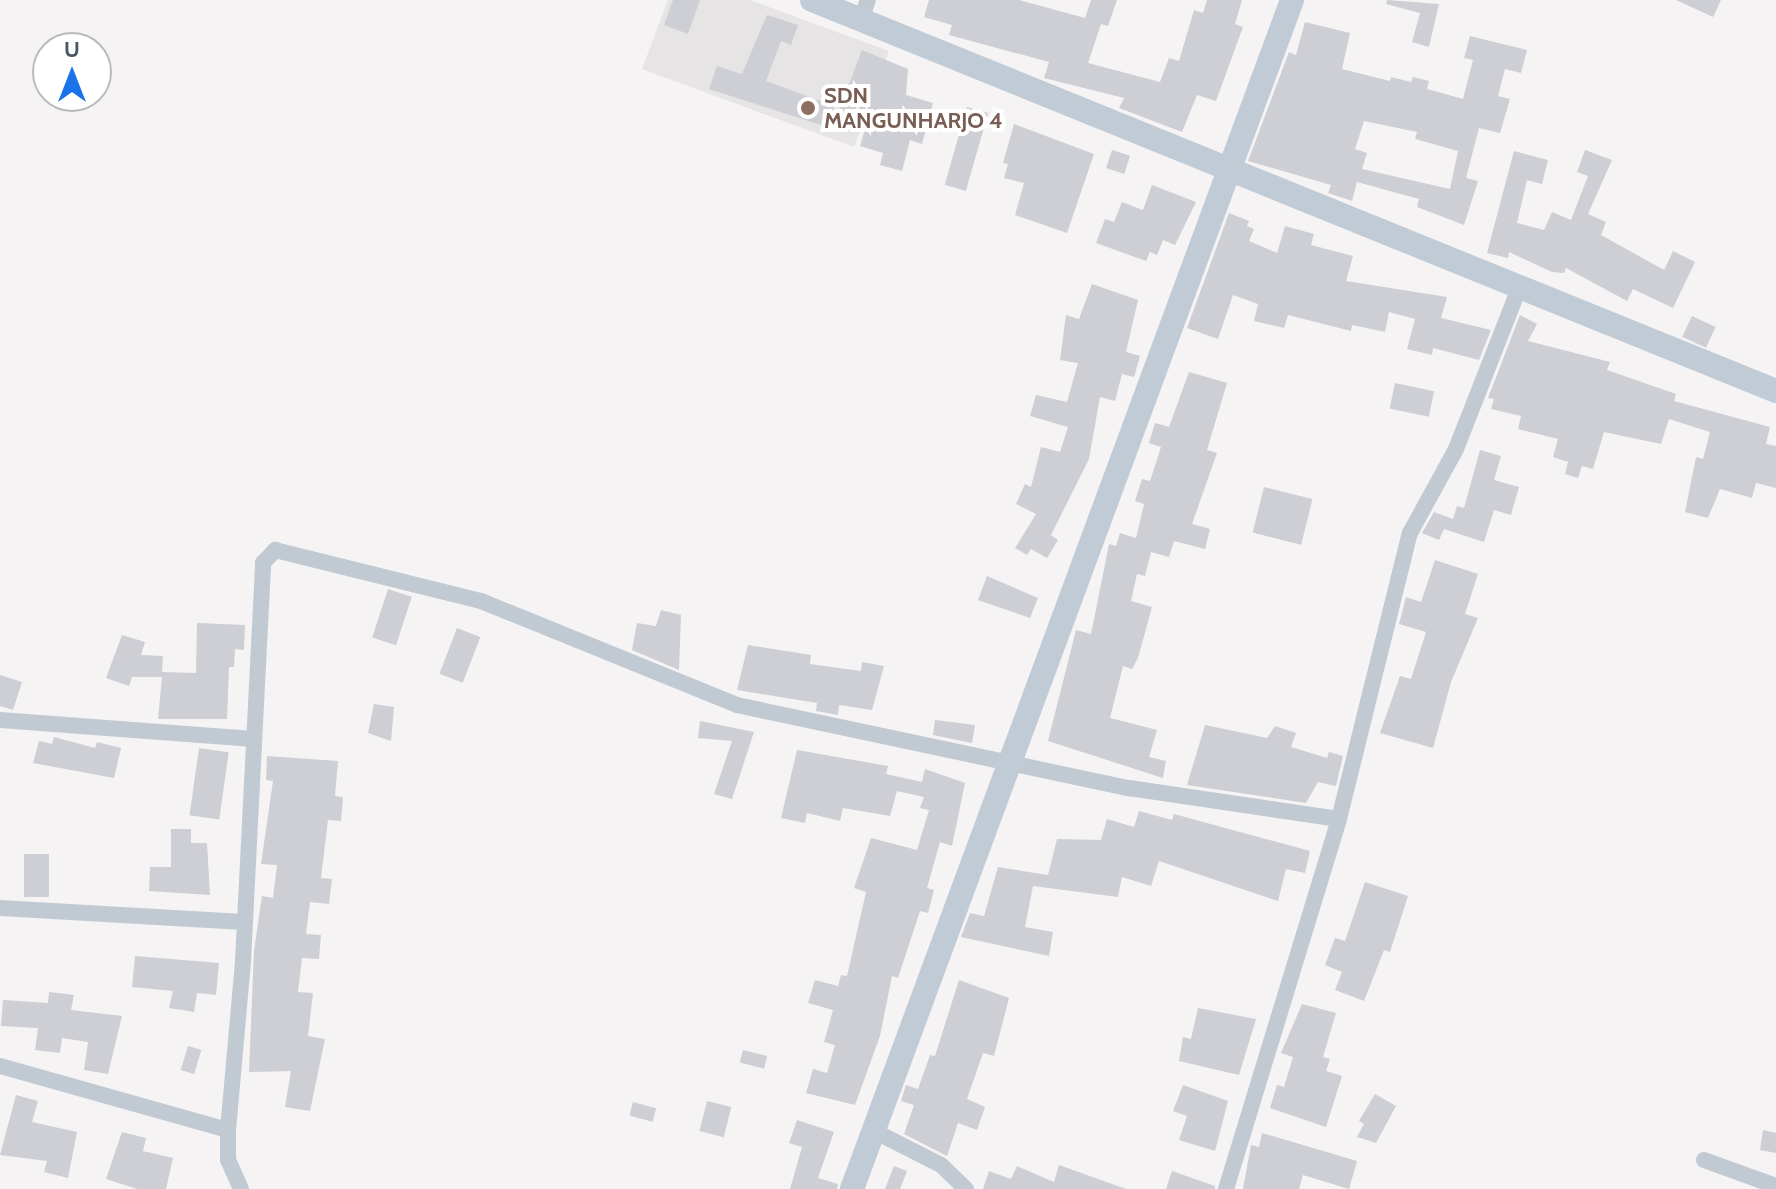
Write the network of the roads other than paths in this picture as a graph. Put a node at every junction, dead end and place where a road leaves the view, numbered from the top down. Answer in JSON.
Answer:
{"nodes":[{"id":1,"x":812,"y":0,"type":"edge"},
{"id":2,"x":1292,"y":0,"type":"edge"},
{"id":3,"x":864,"y":10,"type":"edge"},
{"id":4,"x":1228,"y":171,"type":"junction"},
{"id":5,"x":1519,"y":288,"type":"junction"},
{"id":6,"x":1776,"y":391,"type":"edge"},
{"id":7,"x":0,"y":720,"type":"edge"},
{"id":8,"x":253,"y":739,"type":"junction"},
{"id":9,"x":1012,"y":766,"type":"junction"},
{"id":10,"x":1339,"y":819,"type":"junction"},
{"id":11,"x":0,"y":908,"type":"edge"},
{"id":12,"x":244,"y":922,"type":"junction"},
{"id":13,"x":0,"y":1066,"type":"edge"},
{"id":14,"x":228,"y":1130,"type":"junction"},
{"id":15,"x":876,"y":1132,"type":"junction"},
{"id":16,"x":1704,"y":1160,"type":"dead end"},
{"id":17,"x":1776,"y":1186,"type":"edge"},
{"id":18,"x":241,"y":1189,"type":"edge"},
{"id":19,"x":852,"y":1189,"type":"edge"},
{"id":20,"x":966,"y":1189,"type":"edge"},
{"id":21,"x":1226,"y":1189,"type":"edge"}],
"edges":[{"from":1,"to":3,"type":"street"},
{"from":2,"to":4,"type":"street"},
{"from":3,"to":4,"type":"street"},
{"from":4,"to":5,"type":"street"},
{"from":4,"to":9,"type":"street"},
{"from":5,"to":6,"type":"street"},
{"from":5,"to":10,"type":"street"},
{"from":7,"to":8,"type":"street"},
{"from":8,"to":9,"type":"street"},
{"from":8,"to":12,"type":"street"},
{"from":9,"to":10,"type":"street"},
{"from":9,"to":15,"type":"street"},
{"from":10,"to":21,"type":"street"},
{"from":11,"to":12,"type":"street"},
{"from":12,"to":14,"type":"street"},
{"from":13,"to":14,"type":"street"},
{"from":14,"to":18,"type":"street"},
{"from":15,"to":19,"type":"street"},
{"from":15,"to":20,"type":"street"},
{"from":16,"to":17,"type":"street"}]}
